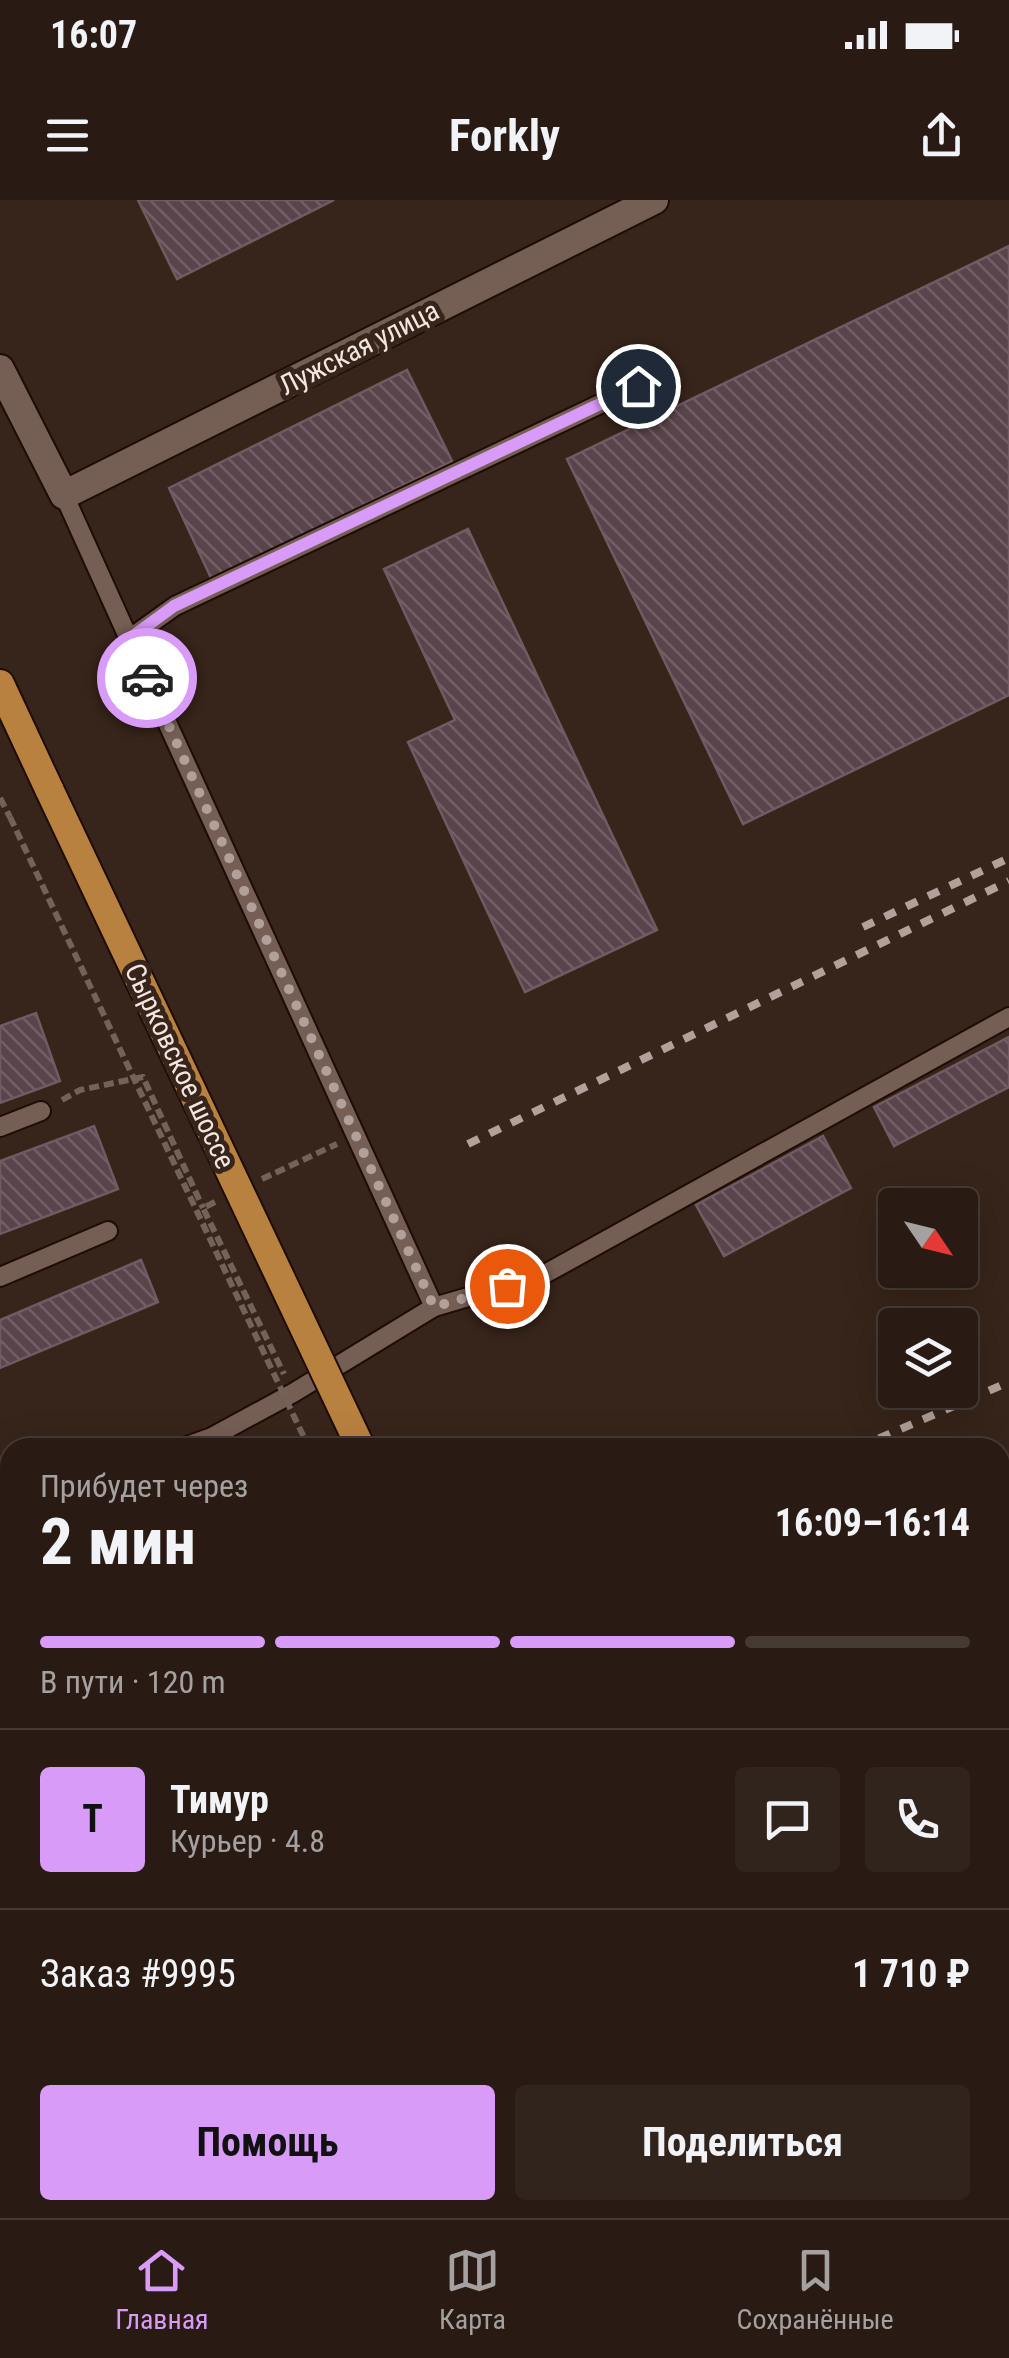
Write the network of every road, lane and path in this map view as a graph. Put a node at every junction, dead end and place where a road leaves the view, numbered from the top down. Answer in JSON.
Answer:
{"nodes":[{"id":1,"x":654,"y":200,"type":"edge"},
{"id":2,"x":0,"y":369,"type":"edge"},
{"id":3,"x":638,"y":386,"type":"dead end"},
{"id":4,"x":64,"y":495,"type":"junction"},
{"id":5,"x":129,"y":639,"type":"junction"},
{"id":6,"x":0,"y":684,"type":"edge"},
{"id":7,"x":0,"y":798,"type":"edge"},
{"id":8,"x":1009,"y":1017,"type":"edge"},
{"id":9,"x":41,"y":1111,"type":"joint"},
{"id":10,"x":0,"y":1127,"type":"edge"},
{"id":11,"x":204,"y":1208,"type":"dead end"},
{"id":12,"x":108,"y":1231,"type":"dead end"},
{"id":13,"x":0,"y":1277,"type":"edge"},
{"id":14,"x":434,"y":1307,"type":"junction"},
{"id":15,"x":202,"y":1438,"type":"edge"},
{"id":16,"x":304,"y":1438,"type":"edge"},
{"id":17,"x":356,"y":1438,"type":"edge"}],
"edges":[{"from":1,"to":4,"type":"street","name":"Лужская улица"},
{"from":2,"to":4,"type":"street"},
{"from":3,"to":5,"type":"lane"},
{"from":4,"to":5,"type":"lane"},
{"from":5,"to":14,"type":"lane"},
{"from":6,"to":17,"type":"main road","name":"Сырковское шоссе","bridge":true},
{"from":7,"to":16,"type":"path","bridge":true},
{"from":8,"to":14,"type":"lane"},
{"from":9,"to":10,"type":"lane"},
{"from":9,"to":11,"type":"path"},
{"from":12,"to":13,"type":"lane"},
{"from":14,"to":15,"type":"lane"}]}
